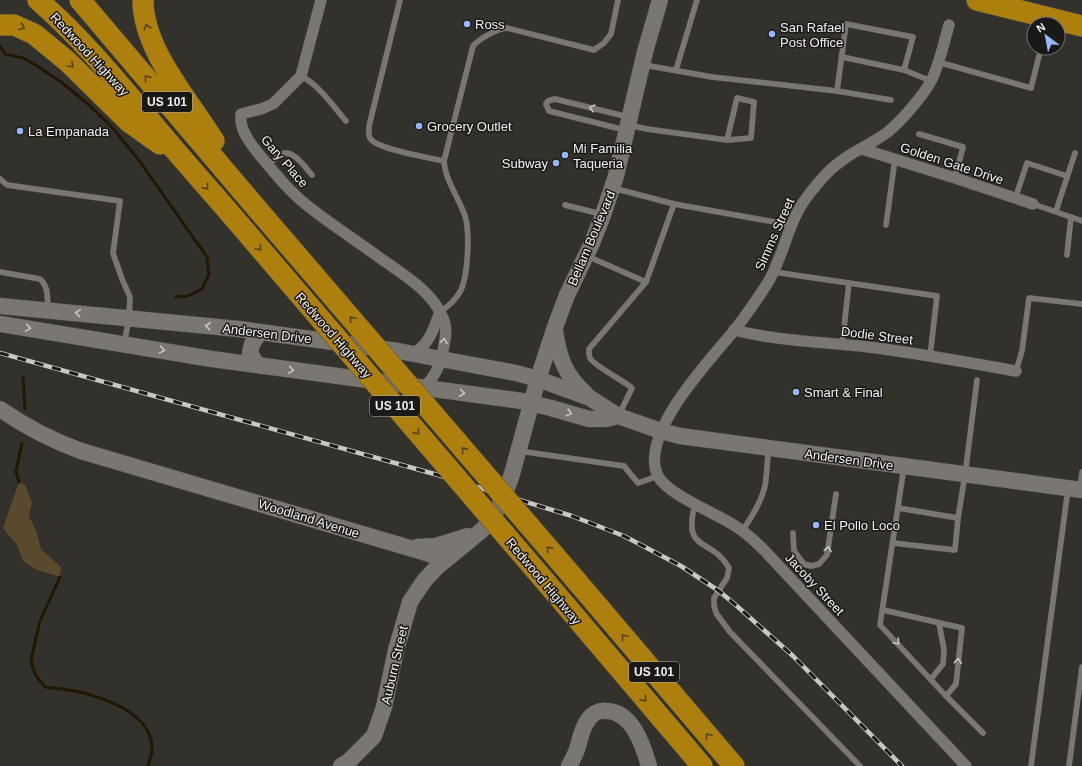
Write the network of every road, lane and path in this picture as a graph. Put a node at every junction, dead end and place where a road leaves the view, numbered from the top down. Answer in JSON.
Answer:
{"nodes":[{"id":1,"x":38,"y":0,"type":"edge"},
{"id":2,"x":80,"y":0,"type":"edge"},
{"id":3,"x":143,"y":0,"type":"edge"},
{"id":4,"x":321,"y":0,"type":"edge"},
{"id":5,"x":400,"y":0,"type":"edge"},
{"id":6,"x":618,"y":0,"type":"edge"},
{"id":7,"x":660,"y":0,"type":"edge"},
{"id":8,"x":696,"y":0,"type":"edge"},
{"id":9,"x":977,"y":0,"type":"edge"},
{"id":10,"x":1017,"y":0,"type":"edge"},
{"id":11,"x":1082,"y":21,"type":"edge"},
{"id":12,"x":0,"y":25,"type":"edge"},
{"id":13,"x":949,"y":25,"type":"dead end"},
{"id":14,"x":1082,"y":26,"type":"edge"},
{"id":15,"x":1039,"y":56,"type":"edge"},
{"id":16,"x":842,"y":58,"type":"junction"},
{"id":17,"x":938,"y":62,"type":"junction"},
{"id":18,"x":642,"y":64,"type":"junction"},
{"id":19,"x":676,"y":70,"type":"junction"},
{"id":20,"x":904,"y":70,"type":"junction"},
{"id":21,"x":301,"y":76,"type":"junction"},
{"id":22,"x":931,"y":81,"type":"junction"},
{"id":23,"x":837,"y":91,"type":"junction"},
{"id":24,"x":891,"y":100,"type":"dead end"},
{"id":25,"x":346,"y":121,"type":"dead end"},
{"id":26,"x":628,"y":124,"type":"junction"},
{"id":27,"x":920,"y":134,"type":"dead end"},
{"id":28,"x":727,"y":140,"type":"junction"},
{"id":29,"x":862,"y":149,"type":"junction"},
{"id":30,"x":1075,"y":153,"type":"dead end"},
{"id":31,"x":181,"y":157,"type":"junction"},
{"id":32,"x":895,"y":159,"type":"junction"},
{"id":33,"x":444,"y":161,"type":"junction"},
{"id":34,"x":268,"y":165,"type":"junction"},
{"id":35,"x":312,"y":175,"type":"dead end"},
{"id":36,"x":1068,"y":176,"type":"junction"},
{"id":37,"x":955,"y":178,"type":"junction"},
{"id":38,"x":0,"y":179,"type":"edge"},
{"id":39,"x":613,"y":187,"type":"junction"},
{"id":40,"x":1015,"y":199,"type":"junction"},
{"id":41,"x":254,"y":204,"type":"junction"},
{"id":42,"x":674,"y":204,"type":"junction"},
{"id":43,"x":1033,"y":204,"type":"joint"},
{"id":44,"x":565,"y":205,"type":"dead end"},
{"id":45,"x":1056,"y":212,"type":"junction"},
{"id":46,"x":603,"y":215,"type":"junction"},
{"id":47,"x":1071,"y":217,"type":"junction"},
{"id":48,"x":1082,"y":221,"type":"edge"},
{"id":49,"x":791,"y":224,"type":"junction"},
{"id":50,"x":886,"y":225,"type":"dead end"},
{"id":51,"x":1067,"y":255,"type":"dead end"},
{"id":52,"x":586,"y":256,"type":"junction"},
{"id":53,"x":0,"y":272,"type":"edge"},
{"id":54,"x":774,"y":272,"type":"junction"},
{"id":55,"x":646,"y":282,"type":"junction"},
{"id":56,"x":849,"y":283,"type":"junction"},
{"id":57,"x":1082,"y":304,"type":"edge"},
{"id":58,"x":0,"y":306,"type":"edge"},
{"id":59,"x":48,"y":310,"type":"junction"},
{"id":60,"x":440,"y":312,"type":"junction"},
{"id":61,"x":129,"y":318,"type":"junction"},
{"id":62,"x":0,"y":324,"type":"edge"},
{"id":63,"x":555,"y":327,"type":"junction"},
{"id":64,"x":734,"y":330,"type":"junction"},
{"id":65,"x":260,"y":332,"type":"junction"},
{"id":66,"x":124,"y":344,"type":"junction"},
{"id":67,"x":842,"y":345,"type":"junction"},
{"id":68,"x":412,"y":354,"type":"junction"},
{"id":69,"x":930,"y":356,"type":"junction"},
{"id":70,"x":441,"y":359,"type":"junction"},
{"id":71,"x":261,"y":366,"type":"junction"},
{"id":72,"x":1016,"y":371,"type":"joint"},
{"id":73,"x":538,"y":379,"type":"junction"},
{"id":74,"x":977,"y":380,"type":"dead end"},
{"id":75,"x":424,"y":388,"type":"junction"},
{"id":76,"x":590,"y":398,"type":"junction"},
{"id":77,"x":532,"y":403,"type":"junction"},
{"id":78,"x":0,"y":409,"type":"edge"},
{"id":79,"x":618,"y":416,"type":"junction"},
{"id":80,"x":661,"y":431,"type":"junction"},
{"id":81,"x":769,"y":448,"type":"junction"},
{"id":82,"x":519,"y":451,"type":"junction"},
{"id":83,"x":904,"y":466,"type":"junction"},
{"id":84,"x":1082,"y":472,"type":"edge"},
{"id":85,"x":966,"y":475,"type":"junction"},
{"id":86,"x":658,"y":476,"type":"junction"},
{"id":87,"x":1077,"y":490,"type":"edge"},
{"id":88,"x":836,"y":494,"type":"dead end"},
{"id":89,"x":695,"y":503,"type":"junction"},
{"id":90,"x":898,"y":508,"type":"junction"},
{"id":91,"x":958,"y":518,"type":"junction"},
{"id":92,"x":481,"y":531,"type":"junction"},
{"id":93,"x":742,"y":531,"type":"junction"},
{"id":94,"x":793,"y":533,"type":"dead end"},
{"id":95,"x":893,"y":543,"type":"junction"},
{"id":96,"x":405,"y":547,"type":"junction"},
{"id":97,"x":443,"y":562,"type":"junction"},
{"id":98,"x":883,"y":610,"type":"junction"},
{"id":99,"x":939,"y":624,"type":"junction"},
{"id":100,"x":1082,"y":668,"type":"edge"},
{"id":101,"x":931,"y":679,"type":"junction"},
{"id":102,"x":946,"y":696,"type":"junction"},
{"id":103,"x":983,"y":733,"type":"dead end"},
{"id":104,"x":342,"y":766,"type":"edge"},
{"id":105,"x":569,"y":766,"type":"edge"},
{"id":106,"x":649,"y":766,"type":"edge"},
{"id":107,"x":702,"y":766,"type":"edge"},
{"id":108,"x":734,"y":766,"type":"edge"},
{"id":109,"x":860,"y":766,"type":"edge"},
{"id":110,"x":966,"y":766,"type":"edge"},
{"id":111,"x":1032,"y":766,"type":"edge"},
{"id":112,"x":1069,"y":766,"type":"edge"}],
"edges":[{"from":1,"to":31,"type":"highway","name":"Redwood Highway","number":"US 101"},
{"from":41,"to":2,"type":"highway","name":"Redwood Highway","number":"US 101","one_way":true},
{"from":41,"to":3,"type":"highway","one_way":true},
{"from":4,"to":21,"type":"street"},
{"from":5,"to":33,"type":"lane"},
{"from":6,"to":33,"type":"lane"},
{"from":7,"to":18,"type":"main road","name":"Bellam Boulevard"},
{"from":8,"to":19,"type":"lane"},
{"from":9,"to":14,"type":"highway"},
{"from":10,"to":11,"type":"highway"},
{"from":12,"to":31,"type":"highway","one_way":true},
{"from":13,"to":17,"type":"street","name":"Simms Street"},
{"from":15,"to":17,"type":"lane"},
{"from":16,"to":20,"type":"lane"},
{"from":16,"to":20,"type":"lane"},
{"from":16,"to":23,"type":"lane"},
{"from":17,"to":22,"type":"street","name":"Simms Street"},
{"from":18,"to":19,"type":"lane"},
{"from":18,"to":26,"type":"main road","name":"Bellam Boulevard"},
{"from":19,"to":23,"type":"lane"},
{"from":20,"to":22,"type":"lane"},
{"from":21,"to":25,"type":"lane"},
{"from":21,"to":34,"type":"street","name":"Gary Place"},
{"from":22,"to":29,"type":"street","name":"Simms Street"},
{"from":23,"to":24,"type":"lane"},
{"from":26,"to":26,"type":"lane","one_way":true},
{"from":26,"to":28,"type":"lane"},
{"from":26,"to":39,"type":"main road","name":"Bellam Boulevard"},
{"from":27,"to":37,"type":"lane"},
{"from":28,"to":28,"type":"lane"},
{"from":29,"to":32,"type":"street","name":"Golden Gate Drive"},
{"from":29,"to":49,"type":"street","name":"Simms Street"},
{"from":30,"to":36,"type":"lane"},
{"from":31,"to":107,"type":"highway","name":"Redwood Highway","number":"US 101","one_way":true,"bridge":true},
{"from":32,"to":37,"type":"street","name":"Golden Gate Drive"},
{"from":32,"to":50,"type":"lane"},
{"from":33,"to":60,"type":"lane"},
{"from":34,"to":35,"type":"lane"},
{"from":34,"to":60,"type":"street","name":"Gary Place"},
{"from":36,"to":40,"type":"lane"},
{"from":36,"to":45,"type":"lane"},
{"from":37,"to":40,"type":"street","name":"Golden Gate Drive"},
{"from":38,"to":61,"type":"lane"},
{"from":39,"to":42,"type":"lane"},
{"from":39,"to":46,"type":"main road","name":"Bellam Boulevard"},
{"from":40,"to":43,"type":"street","name":"Golden Gate Drive"},
{"from":108,"to":41,"type":"highway","name":"Redwood Highway","number":"US 101","one_way":true,"bridge":true},
{"from":42,"to":49,"type":"lane"},
{"from":42,"to":55,"type":"lane"},
{"from":43,"to":45,"type":"lane"},
{"from":44,"to":46,"type":"lane"},
{"from":45,"to":47,"type":"lane"},
{"from":46,"to":52,"type":"main road","name":"Bellam Boulevard"},
{"from":47,"to":48,"type":"lane"},
{"from":47,"to":51,"type":"lane"},
{"from":49,"to":54,"type":"street","name":"Simms Street"},
{"from":52,"to":55,"type":"lane"},
{"from":52,"to":63,"type":"main road","name":"Bellam Boulevard"},
{"from":53,"to":59,"type":"lane"},
{"from":54,"to":56,"type":"lane"},
{"from":54,"to":64,"type":"street","name":"Simms Street"},
{"from":55,"to":79,"type":"lane"},
{"from":56,"to":67,"type":"lane"},
{"from":56,"to":69,"type":"lane"},
{"from":57,"to":72,"type":"lane"},
{"from":58,"to":59,"type":"main road","name":"Andersen Drive"},
{"from":61,"to":59,"type":"main road","name":"Andersen Drive","one_way":true},
{"from":60,"to":68,"type":"street"},
{"from":70,"to":60,"type":"street","name":"Gary Place","one_way":true},
{"from":65,"to":61,"type":"main road","name":"Andersen Drive","one_way":true},
{"from":61,"to":66,"type":"lane"},
{"from":62,"to":66,"type":"main road","name":"Andersen Drive","one_way":true},
{"from":63,"to":73,"type":"main road","name":"Bellam Boulevard"},
{"from":63,"to":76,"type":"main road"},
{"from":64,"to":67,"type":"street","name":"Dodie Street"},
{"from":64,"to":80,"type":"street","name":"Simms Street"},
{"from":65,"to":68,"type":"main road","name":"Andersen Drive"},
{"from":65,"to":71,"type":"main road"},
{"from":66,"to":71,"type":"main road","name":"Andersen Drive","one_way":true},
{"from":67,"to":69,"type":"street","name":"Dodie Street"},
{"from":68,"to":70,"type":"main road","name":"Andersen Drive"},
{"from":69,"to":72,"type":"street","name":"Dodie Street"},
{"from":70,"to":73,"type":"main road","name":"Andersen Drive"},
{"from":70,"to":75,"type":"street","name":"Gary Place"},
{"from":71,"to":75,"type":"main road","name":"Andersen Drive","one_way":true},
{"from":73,"to":76,"type":"main road","name":"Andersen Drive"},
{"from":73,"to":77,"type":"main road","name":"Bellam Boulevard"},
{"from":74,"to":85,"type":"lane"},
{"from":75,"to":77,"type":"main road","name":"Andersen Drive","one_way":true},
{"from":76,"to":79,"type":"main road","name":"Andersen Drive"},
{"from":77,"to":79,"type":"main road","name":"Andersen Drive","one_way":true},
{"from":77,"to":82,"type":"main road"},
{"from":78,"to":96,"type":"main road","name":"Woodland Avenue"},
{"from":79,"to":80,"type":"main road","name":"Andersen Drive"},
{"from":80,"to":81,"type":"main road","name":"Andersen Drive"},
{"from":80,"to":86,"type":"street"},
{"from":81,"to":83,"type":"main road","name":"Andersen Drive"},
{"from":81,"to":93,"type":"lane"},
{"from":82,"to":86,"type":"lane"},
{"from":82,"to":92,"type":"main road"},
{"from":83,"to":85,"type":"main road","name":"Andersen Drive"},
{"from":83,"to":90,"type":"lane"},
{"from":84,"to":87,"type":"lane"},
{"from":85,"to":87,"type":"main road","name":"Andersen Drive"},
{"from":85,"to":91,"type":"lane"},
{"from":86,"to":89,"type":"street","name":"Jacoby Street"},
{"from":87,"to":111,"type":"lane"},
{"from":94,"to":88,"type":"lane","one_way":true},
{"from":89,"to":93,"type":"street","name":"Jacoby Street"},
{"from":89,"to":109,"type":"lane"},
{"from":90,"to":91,"type":"lane"},
{"from":90,"to":95,"type":"lane"},
{"from":91,"to":95,"type":"lane"},
{"from":92,"to":96,"type":"main road"},
{"from":92,"to":97,"type":"main road"},
{"from":93,"to":110,"type":"street","name":"Jacoby Street"},
{"from":95,"to":98,"type":"lane"},
{"from":96,"to":97,"type":"main road","name":"Woodland Avenue"},
{"from":97,"to":104,"type":"main road","name":"Auburn Street"},
{"from":98,"to":99,"type":"lane"},
{"from":98,"to":101,"type":"lane","one_way":true},
{"from":99,"to":101,"type":"lane"},
{"from":102,"to":99,"type":"lane","one_way":true},
{"from":100,"to":112,"type":"lane"},
{"from":101,"to":102,"type":"lane"},
{"from":102,"to":103,"type":"lane"},
{"from":105,"to":106,"type":"main road"}]}
